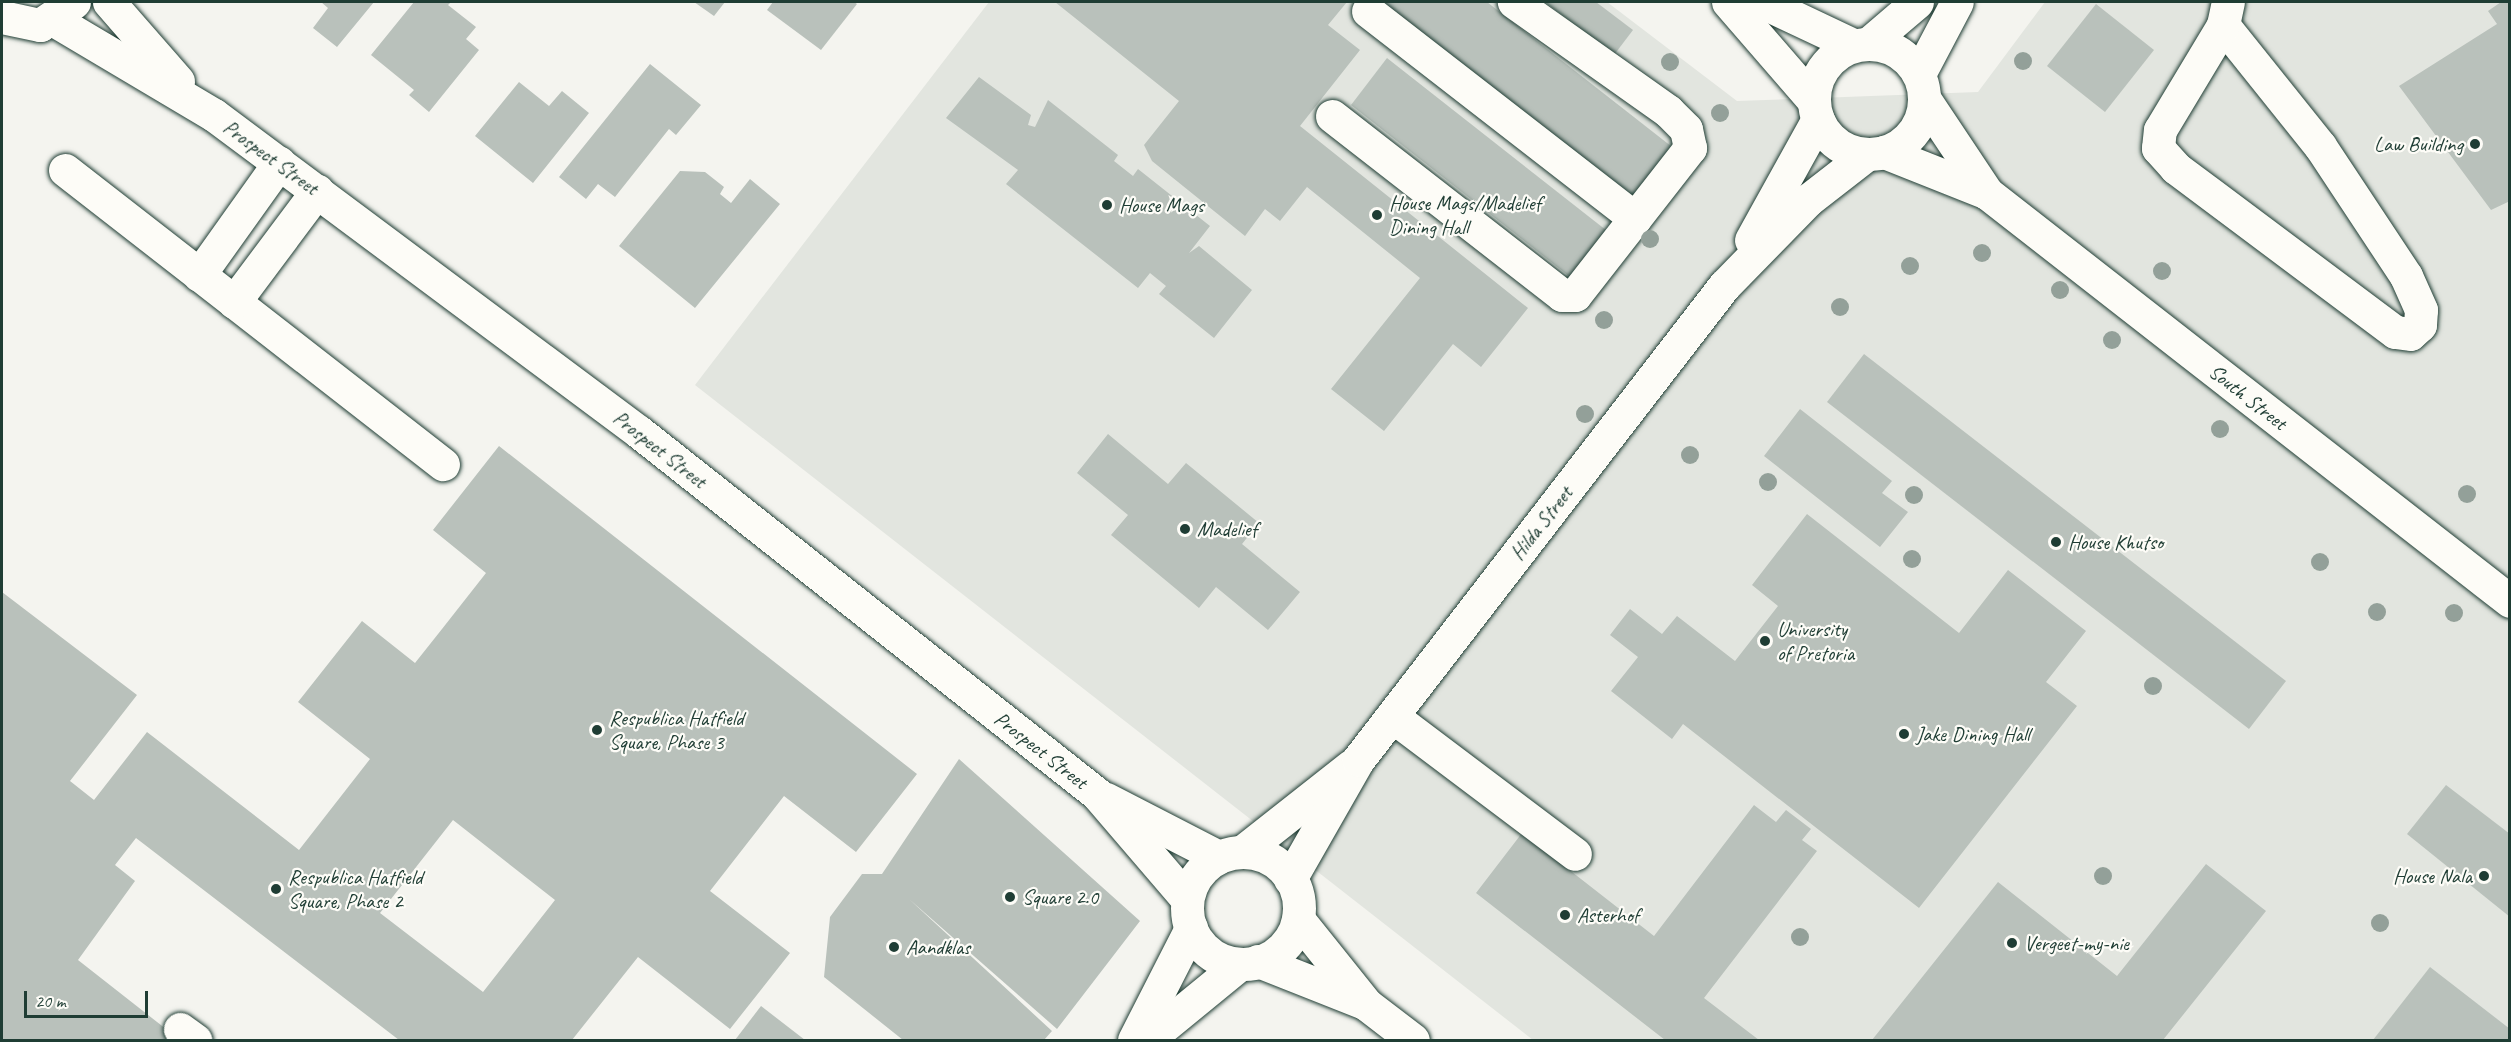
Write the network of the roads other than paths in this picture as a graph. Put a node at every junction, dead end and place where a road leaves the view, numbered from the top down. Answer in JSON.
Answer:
{"nodes":[{"id":1,"x":109,"y":2,"type":"edge"},
{"id":2,"x":1514,"y":2,"type":"edge"},
{"id":3,"x":1728,"y":2,"type":"edge"},
{"id":4,"x":1762,"y":2,"type":"edge"},
{"id":5,"x":1917,"y":2,"type":"edge"},
{"id":6,"x":1957,"y":2,"type":"edge"},
{"id":7,"x":1368,"y":11,"type":"dead end"},
{"id":8,"x":2225,"y":13,"type":"edge"},
{"id":9,"x":31,"y":21,"type":"edge"},
{"id":10,"x":1861,"y":44,"type":"junction"},
{"id":11,"x":1922,"y":87,"type":"junction"},
{"id":12,"x":1816,"y":110,"type":"junction"},
{"id":13,"x":214,"y":115,"type":"junction"},
{"id":14,"x":1332,"y":116,"type":"dead end"},
{"id":15,"x":1876,"y":153,"type":"junction"},
{"id":16,"x":279,"y":163,"type":"junction"},
{"id":17,"x":65,"y":170,"type":"dead end"},
{"id":18,"x":317,"y":191,"type":"junction"},
{"id":19,"x":1987,"y":194,"type":"junction"},
{"id":20,"x":1635,"y":218,"type":"junction"},
{"id":21,"x":199,"y":275,"type":"junction"},
{"id":22,"x":1724,"y":286,"type":"junction"},
{"id":23,"x":234,"y":302,"type":"junction"},
{"id":24,"x":443,"y":464,"type":"dead end"},
{"id":25,"x":2510,"y":602,"type":"edge"},
{"id":26,"x":1392,"y":716,"type":"junction"},
{"id":27,"x":1358,"y":760,"type":"junction"},
{"id":28,"x":1097,"y":794,"type":"junction"},
{"id":29,"x":1575,"y":854,"type":"dead end"},
{"id":30,"x":1230,"y":855,"type":"junction"},
{"id":31,"x":1290,"y":879,"type":"junction"},
{"id":32,"x":1189,"y":914,"type":"junction"},
{"id":33,"x":1298,"y":919,"type":"junction"},
{"id":34,"x":1249,"y":963,"type":"junction"},
{"id":35,"x":1366,"y":1004,"type":"junction"},
{"id":36,"x":1134,"y":1041,"type":"edge"},
{"id":37,"x":1147,"y":1041,"type":"edge"},
{"id":38,"x":1413,"y":1041,"type":"edge"}],
"edges":[{"from":1,"to":13,"type":"street","name":"Prospect Street"},
{"from":2,"to":20,"type":"street"},
{"from":3,"to":12,"type":"street"},
{"from":4,"to":10,"type":"street"},
{"from":5,"to":10,"type":"street"},
{"from":6,"to":11,"type":"street"},
{"from":7,"to":20,"type":"street"},
{"from":8,"to":8,"type":"street"},
{"from":9,"to":13,"type":"street","name":"Prospect Street"},
{"from":10,"to":11,"type":"street"},
{"from":10,"to":12,"type":"street"},
{"from":11,"to":15,"type":"street"},
{"from":11,"to":19,"type":"street","name":"South Street"},
{"from":12,"to":15,"type":"street"},
{"from":12,"to":22,"type":"street","name":"Hilda Street"},
{"from":13,"to":16,"type":"street","name":"Prospect Street"},
{"from":14,"to":20,"type":"street"},
{"from":15,"to":19,"type":"street","name":"South Street"},
{"from":15,"to":22,"type":"street","name":"Hilda Street"},
{"from":16,"to":18,"type":"street","name":"Prospect Street"},
{"from":16,"to":21,"type":"street"},
{"from":17,"to":21,"type":"street"},
{"from":18,"to":23,"type":"street"},
{"from":18,"to":28,"type":"street","name":"Prospect Street"},
{"from":19,"to":25,"type":"street","name":"South Street"},
{"from":21,"to":23,"type":"street"},
{"from":22,"to":26,"type":"street","name":"Hilda Street"},
{"from":23,"to":24,"type":"street"},
{"from":26,"to":27,"type":"street","name":"Hilda Street"},
{"from":26,"to":29,"type":"street"},
{"from":27,"to":30,"type":"street","name":"Hilda Street"},
{"from":27,"to":31,"type":"street","name":"Hilda Street"},
{"from":28,"to":30,"type":"street","name":"Prospect Street"},
{"from":28,"to":32,"type":"street","name":"Prospect Street"},
{"from":30,"to":31,"type":"street"},
{"from":30,"to":32,"type":"street"},
{"from":31,"to":33,"type":"street"},
{"from":32,"to":34,"type":"street"},
{"from":32,"to":36,"type":"street"},
{"from":33,"to":34,"type":"street"},
{"from":33,"to":35,"type":"street"},
{"from":34,"to":35,"type":"street"},
{"from":34,"to":37,"type":"street"},
{"from":35,"to":38,"type":"street"}]}
